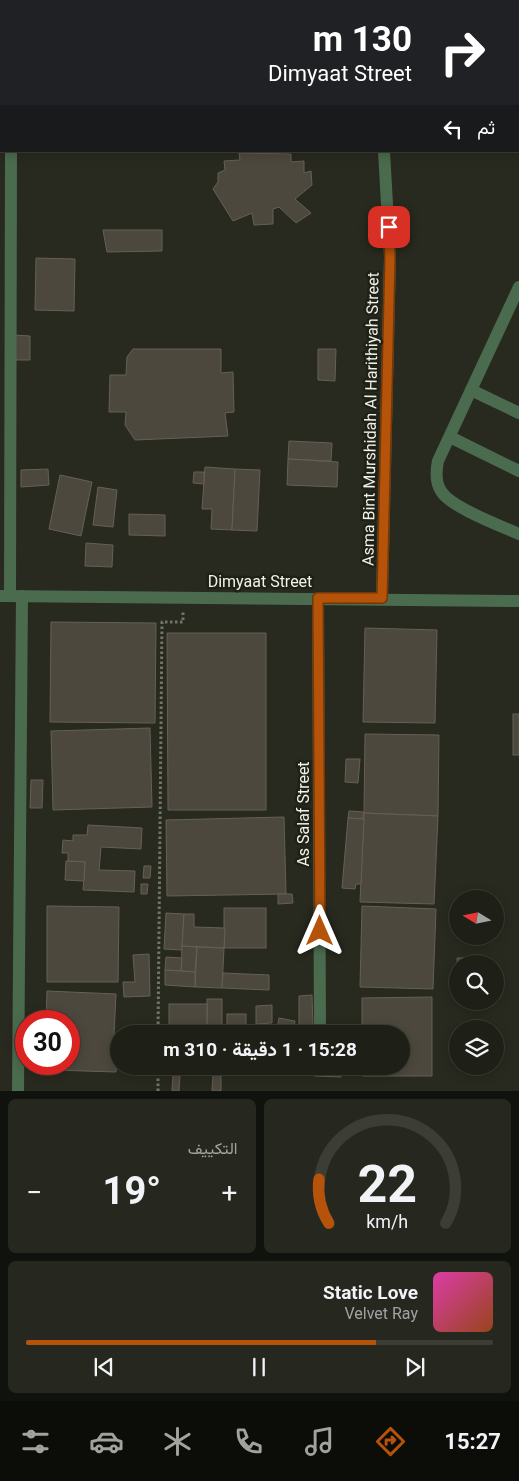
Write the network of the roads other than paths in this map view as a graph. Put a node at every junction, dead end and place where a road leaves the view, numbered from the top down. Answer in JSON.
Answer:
{"nodes":[{"id":1,"x":11,"y":152,"type":"edge"},
{"id":2,"x":384,"y":152,"type":"edge"},
{"id":3,"x":519,"y":287,"type":"edge"},
{"id":4,"x":471,"y":390,"type":"junction"},
{"id":5,"x":519,"y":414,"type":"edge"},
{"id":6,"x":450,"y":438,"type":"junction"},
{"id":7,"x":519,"y":471,"type":"edge"},
{"id":8,"x":519,"y":534,"type":"edge"},
{"id":9,"x":11,"y":596,"type":"edge"},
{"id":10,"x":318,"y":598,"type":"junction"},
{"id":11,"x":382,"y":598,"type":"junction"},
{"id":12,"x":519,"y":600,"type":"edge"},
{"id":13,"x":320,"y":1025,"type":"edge"},
{"id":14,"x":18,"y":1091,"type":"edge"}],
"edges":[{"from":1,"to":9,"type":"street"},
{"from":2,"to":11,"type":"street","name":"Asma Bint Murshidah Al Harithiyah Street"},
{"from":3,"to":4,"type":"street"},
{"from":4,"to":5,"type":"street"},
{"from":4,"to":6,"type":"street"},
{"from":6,"to":7,"type":"street"},
{"from":6,"to":8,"type":"street"},
{"from":9,"to":10,"type":"street","name":"Dimyaat Street"},
{"from":9,"to":14,"type":"street"},
{"from":10,"to":11,"type":"street","name":"Dimyaat Street"},
{"from":10,"to":13,"type":"street","name":"As Salaf Street"},
{"from":11,"to":12,"type":"street","name":"Dimyaat Street"}]}
